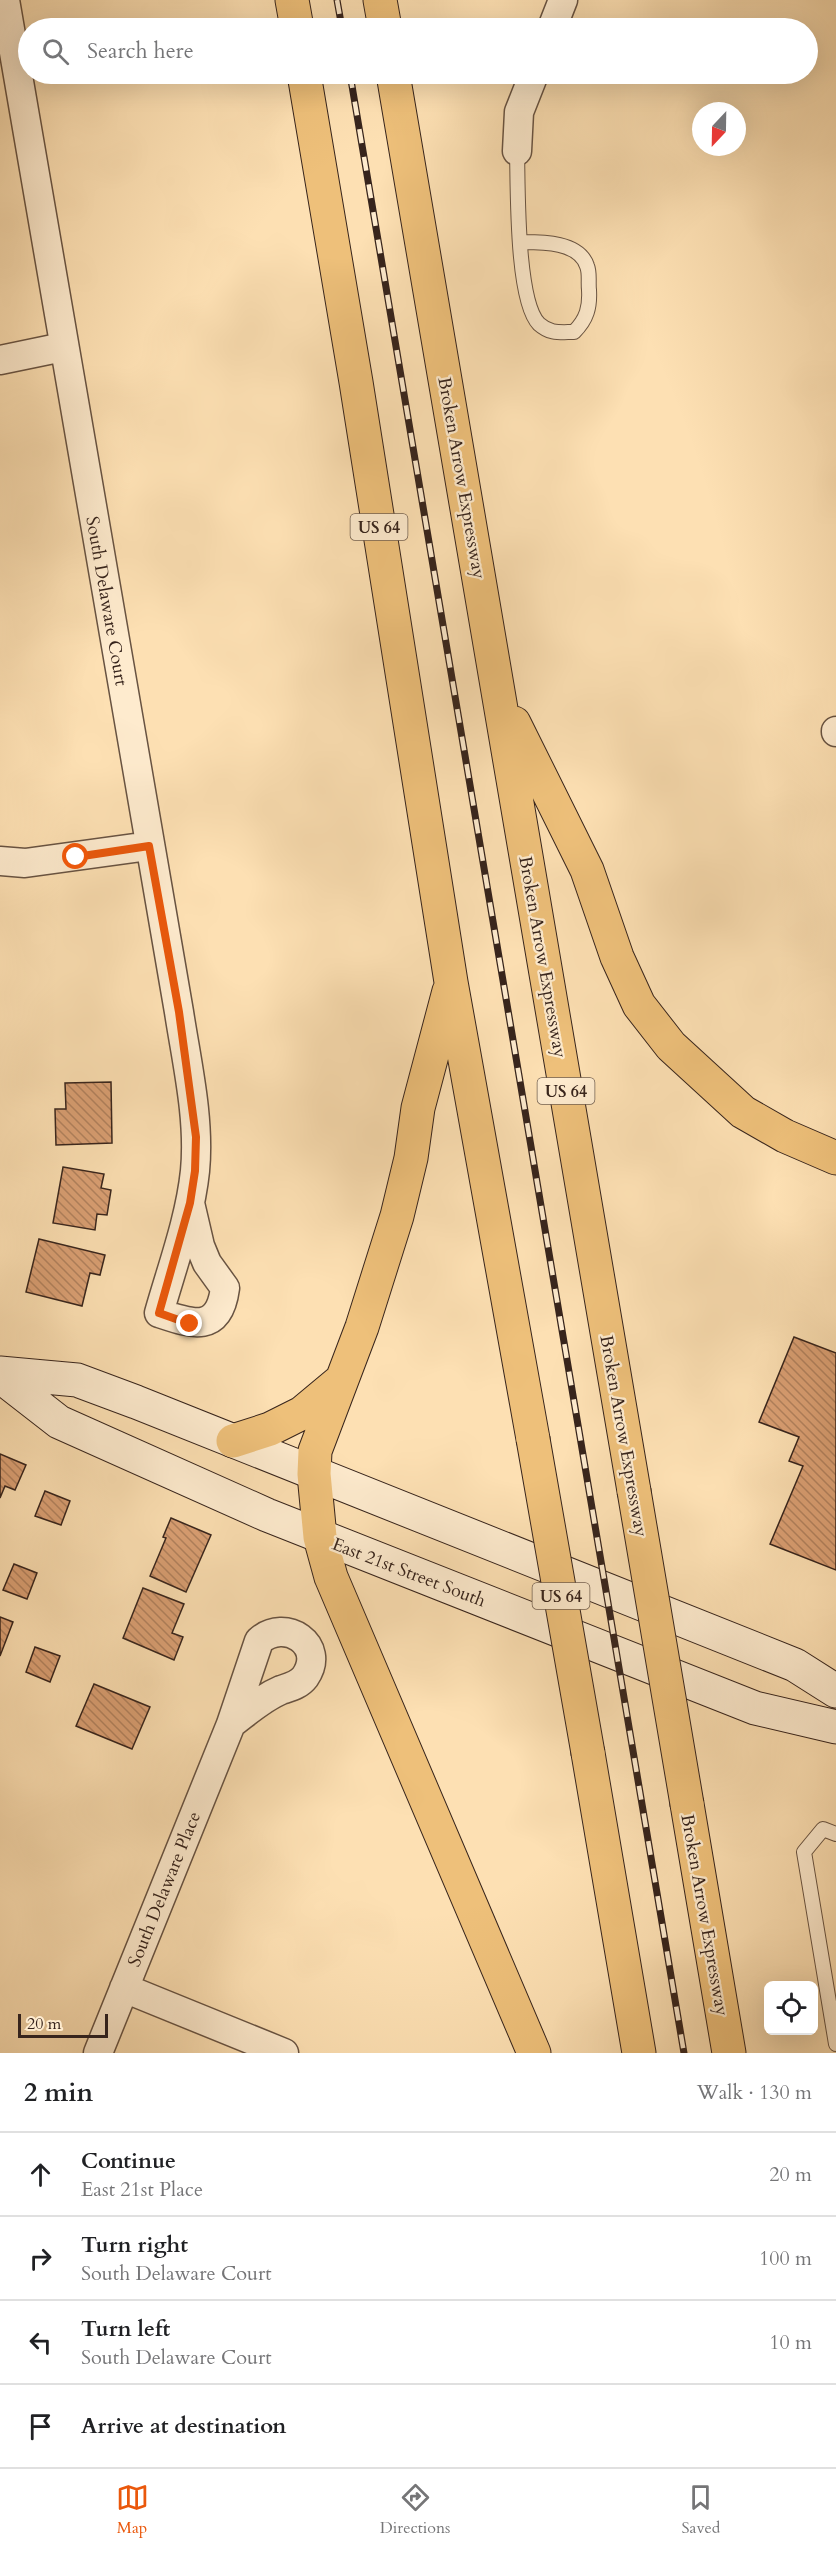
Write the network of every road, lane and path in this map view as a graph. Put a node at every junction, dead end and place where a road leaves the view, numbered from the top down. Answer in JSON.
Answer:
{"nodes":[{"id":1,"x":5,"y":0,"type":"edge"},
{"id":2,"x":292,"y":0,"type":"edge"},
{"id":3,"x":380,"y":0,"type":"edge"},
{"id":4,"x":563,"y":0,"type":"edge"},
{"id":5,"x":295,"y":18,"type":"edge"},
{"id":6,"x":383,"y":18,"type":"edge"},
{"id":7,"x":556,"y":18,"type":"edge"},
{"id":8,"x":18,"y":78,"type":"edge"},
{"id":9,"x":19,"y":84,"type":"edge"},
{"id":10,"x":306,"y":84,"type":"edge"},
{"id":11,"x":395,"y":84,"type":"edge"},
{"id":12,"x":530,"y":84,"type":"edge"},
{"id":13,"x":517,"y":151,"type":"joint"},
{"id":14,"x":520,"y":242,"type":"junction"},
{"id":15,"x":63,"y":347,"type":"junction"},
{"id":16,"x":0,"y":360,"type":"edge"},
{"id":17,"x":498,"y":691,"type":"junction"},
{"id":18,"x":149,"y":846,"type":"junction"},
{"id":19,"x":0,"y":861,"type":"edge"},
{"id":20,"x":451,"y":982,"type":"junction"},
{"id":21,"x":836,"y":1158,"type":"edge"},
{"id":22,"x":190,"y":1203,"type":"dead end"},
{"id":23,"x":0,"y":1374,"type":"edge"},
{"id":24,"x":339,"y":1382,"type":"junction"},
{"id":25,"x":233,"y":1441,"type":"junction"},
{"id":26,"x":314,"y":1474,"type":"junction"},
{"id":27,"x":320,"y":1536,"type":"junction"},
{"id":28,"x":836,"y":1691,"type":"edge"},
{"id":29,"x":231,"y":1724,"type":"dead end"},
{"id":30,"x":836,"y":1727,"type":"edge"},
{"id":31,"x":836,"y":1834,"type":"edge"},
{"id":32,"x":124,"y":1988,"type":"junction"},
{"id":33,"x":836,"y":2044,"type":"edge"},
{"id":34,"x":98,"y":2053,"type":"edge"},
{"id":35,"x":284,"y":2053,"type":"edge"},
{"id":36,"x":534,"y":2053,"type":"edge"},
{"id":37,"x":639,"y":2053,"type":"edge"},
{"id":38,"x":729,"y":2053,"type":"edge"}],
"edges":[{"from":1,"to":8,"type":"street","name":"South Delaware Court"},
{"from":2,"to":5,"type":"highway"},
{"from":3,"to":6,"type":"highway"},
{"from":4,"to":7,"type":"street"},
{"from":9,"to":15,"type":"street","name":"South Delaware Court"},
{"from":10,"to":20,"type":"highway","number":"US 64"},
{"from":11,"to":17,"type":"highway","name":"Broken Arrow Expressway","number":"US 64"},
{"from":12,"to":13,"type":"street"},
{"from":13,"to":14,"type":"lane"},
{"from":14,"to":14,"type":"lane"},
{"from":15,"to":16,"type":"street"},
{"from":15,"to":18,"type":"street","name":"South Delaware Court"},
{"from":17,"to":21,"type":"highway"},
{"from":17,"to":38,"type":"highway","name":"Broken Arrow Expressway","number":"US 64","bridge":true},
{"from":18,"to":19,"type":"street"},
{"from":18,"to":22,"type":"street","name":"South Delaware Court"},
{"from":20,"to":24,"type":"highway"},
{"from":20,"to":37,"type":"highway","number":"US 64","bridge":true},
{"from":23,"to":25,"type":"main road","name":"East 21st Street South"},
{"from":23,"to":27,"type":"main road","name":"East 21st Street South"},
{"from":24,"to":25,"type":"highway"},
{"from":24,"to":26,"type":"highway"},
{"from":25,"to":26,"type":"main road","name":"East 21st Street South"},
{"from":26,"to":27,"type":"highway"},
{"from":26,"to":28,"type":"main road","name":"East 21st Street South"},
{"from":27,"to":30,"type":"main road","name":"East 21st Street South"},
{"from":27,"to":36,"type":"highway"},
{"from":29,"to":32,"type":"street","name":"South Delaware Place"},
{"from":31,"to":33,"type":"lane"},
{"from":32,"to":34,"type":"street","name":"South Delaware Place"},
{"from":32,"to":35,"type":"street"}]}
